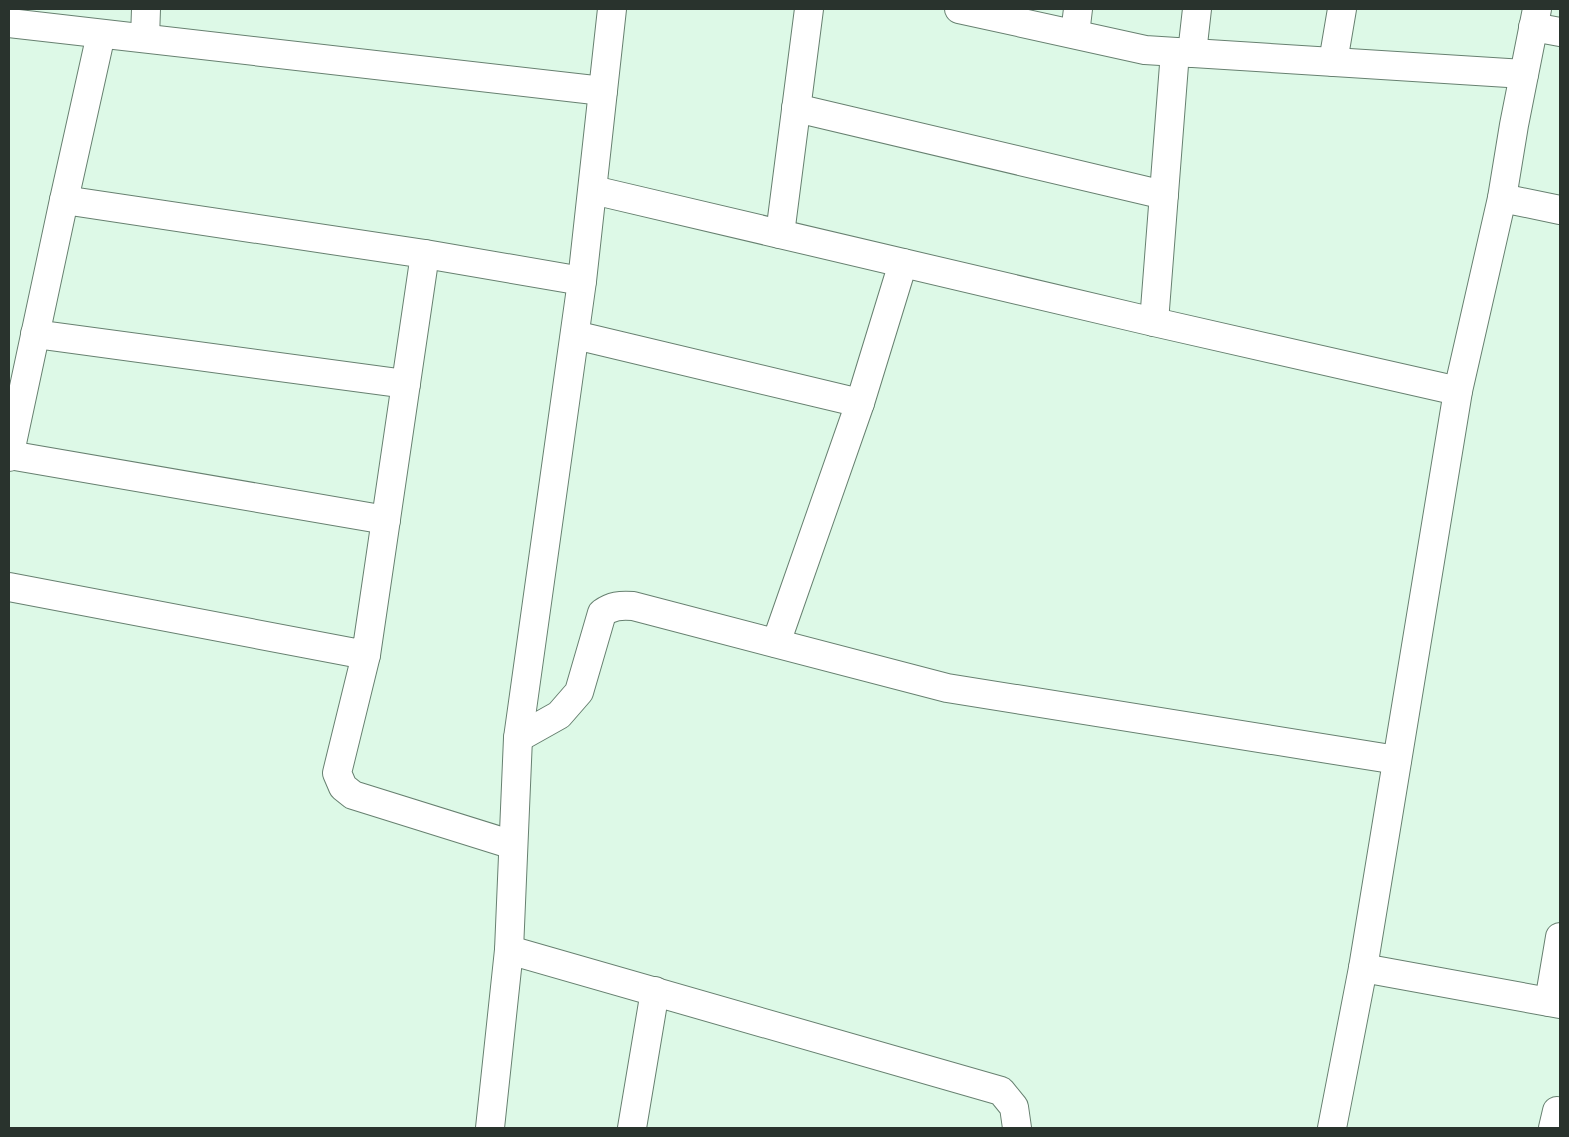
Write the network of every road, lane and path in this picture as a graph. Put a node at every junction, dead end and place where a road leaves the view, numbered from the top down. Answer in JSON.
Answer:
{"nodes":[{"id":1,"x":146,"y":9,"type":"edge"},
{"id":2,"x":612,"y":9,"type":"edge"},
{"id":3,"x":810,"y":9,"type":"edge"},
{"id":4,"x":962,"y":9,"type":"edge"},
{"id":5,"x":1197,"y":9,"type":"edge"},
{"id":6,"x":1342,"y":9,"type":"edge"},
{"id":7,"x":1535,"y":18,"type":"edge"},
{"id":8,"x":1076,"y":22,"type":"edge"},
{"id":9,"x":9,"y":23,"type":"edge"},
{"id":10,"x":1560,"y":32,"type":"edge"},
{"id":11,"x":101,"y":34,"type":"junction"},
{"id":12,"x":145,"y":38,"type":"junction"},
{"id":13,"x":1183,"y":52,"type":"junction"},
{"id":14,"x":1333,"y":62,"type":"junction"},
{"id":15,"x":1524,"y":74,"type":"junction"},
{"id":16,"x":603,"y":91,"type":"junction"},
{"id":17,"x":796,"y":108,"type":"junction"},
{"id":18,"x":593,"y":190,"type":"junction"},
{"id":19,"x":1164,"y":195,"type":"junction"},
{"id":20,"x":1502,"y":198,"type":"junction"},
{"id":21,"x":64,"y":200,"type":"junction"},
{"id":22,"x":1560,"y":210,"type":"edge"},
{"id":23,"x":780,"y":234,"type":"junction"},
{"id":24,"x":425,"y":254,"type":"junction"},
{"id":25,"x":904,"y":263,"type":"junction"},
{"id":26,"x":582,"y":281,"type":"junction"},
{"id":27,"x":1154,"y":322,"type":"junction"},
{"id":28,"x":35,"y":334,"type":"junction"},
{"id":29,"x":574,"y":335,"type":"junction"},
{"id":30,"x":406,"y":384,"type":"junction"},
{"id":31,"x":1458,"y":391,"type":"junction"},
{"id":32,"x":860,"y":403,"type":"junction"},
{"id":33,"x":9,"y":456,"type":"edge"},
{"id":34,"x":386,"y":520,"type":"junction"},
{"id":35,"x":9,"y":587,"type":"edge"},
{"id":36,"x":776,"y":643,"type":"junction"},
{"id":37,"x":366,"y":655,"type":"junction"},
{"id":38,"x":518,"y":738,"type":"junction"},
{"id":39,"x":1397,"y":760,"type":"junction"},
{"id":40,"x":513,"y":845,"type":"junction"},
{"id":41,"x":1560,"y":937,"type":"edge"},
{"id":42,"x":509,"y":950,"type":"junction"},
{"id":43,"x":1363,"y":968,"type":"junction"},
{"id":44,"x":654,"y":991,"type":"junction"},
{"id":45,"x":1554,"y":1003,"type":"edge"},
{"id":46,"x":490,"y":1128,"type":"edge"},
{"id":47,"x":632,"y":1128,"type":"edge"},
{"id":48,"x":1017,"y":1128,"type":"edge"},
{"id":49,"x":1332,"y":1128,"type":"edge"}],
"edges":[{"from":1,"to":12,"type":"street"},
{"from":2,"to":16,"type":"street"},
{"from":3,"to":17,"type":"street"},
{"from":4,"to":8,"type":"street"},
{"from":5,"to":13,"type":"street"},
{"from":6,"to":14,"type":"street"},
{"from":7,"to":10,"type":"street"},
{"from":7,"to":15,"type":"street"},
{"from":8,"to":13,"type":"street"},
{"from":9,"to":11,"type":"street"},
{"from":11,"to":12,"type":"street"},
{"from":11,"to":21,"type":"street"},
{"from":12,"to":16,"type":"street"},
{"from":13,"to":14,"type":"street"},
{"from":13,"to":19,"type":"street"},
{"from":14,"to":15,"type":"street"},
{"from":15,"to":20,"type":"street"},
{"from":16,"to":18,"type":"street"},
{"from":17,"to":19,"type":"street"},
{"from":17,"to":23,"type":"street"},
{"from":18,"to":23,"type":"street"},
{"from":18,"to":26,"type":"street"},
{"from":19,"to":27,"type":"street"},
{"from":20,"to":22,"type":"street"},
{"from":20,"to":31,"type":"street"},
{"from":21,"to":24,"type":"street"},
{"from":21,"to":28,"type":"street"},
{"from":23,"to":25,"type":"street"},
{"from":24,"to":26,"type":"street"},
{"from":24,"to":30,"type":"street"},
{"from":25,"to":27,"type":"street"},
{"from":25,"to":32,"type":"street"},
{"from":26,"to":29,"type":"street"},
{"from":27,"to":31,"type":"street"},
{"from":28,"to":30,"type":"street"},
{"from":28,"to":33,"type":"street"},
{"from":29,"to":32,"type":"street"},
{"from":29,"to":38,"type":"street"},
{"from":30,"to":34,"type":"street"},
{"from":31,"to":39,"type":"street"},
{"from":32,"to":36,"type":"street"},
{"from":33,"to":34,"type":"street"},
{"from":34,"to":37,"type":"street"},
{"from":35,"to":37,"type":"street"},
{"from":36,"to":38,"type":"street"},
{"from":36,"to":39,"type":"street"},
{"from":37,"to":40,"type":"street"},
{"from":38,"to":40,"type":"street"},
{"from":39,"to":43,"type":"street"},
{"from":40,"to":42,"type":"street"},
{"from":41,"to":45,"type":"street"},
{"from":42,"to":44,"type":"street"},
{"from":42,"to":46,"type":"street"},
{"from":43,"to":45,"type":"street"},
{"from":43,"to":49,"type":"street"},
{"from":44,"to":47,"type":"street"},
{"from":44,"to":48,"type":"street"}]}
